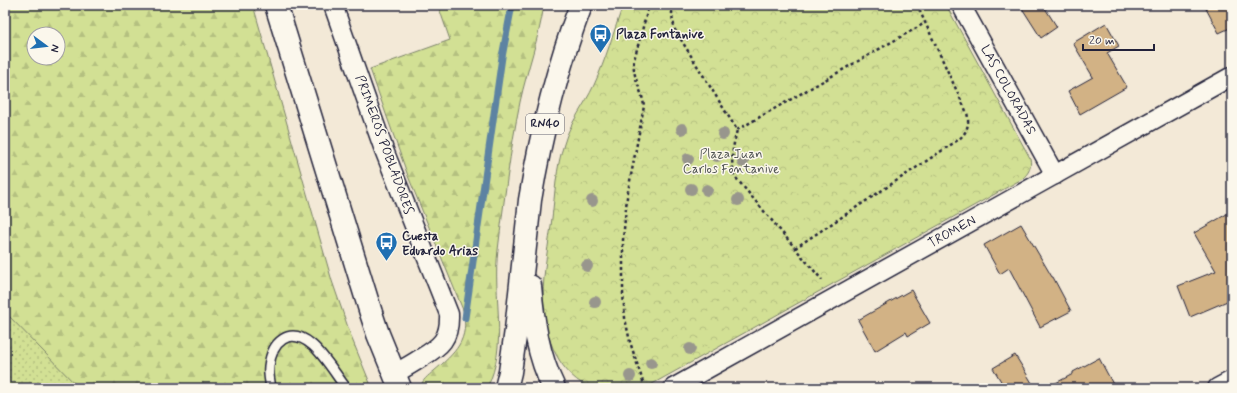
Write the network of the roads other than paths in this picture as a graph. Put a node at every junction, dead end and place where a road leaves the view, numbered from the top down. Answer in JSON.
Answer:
{"nodes":[{"id":1,"x":276,"y":5,"type":"edge"},
{"id":2,"x":333,"y":5,"type":"edge"},
{"id":3,"x":580,"y":5,"type":"edge"},
{"id":4,"x":962,"y":5,"type":"edge"},
{"id":5,"x":1232,"y":76,"type":"edge"},
{"id":6,"x":1055,"y":175,"type":"junction"},
{"id":7,"x":526,"y":247,"type":"junction"},
{"id":8,"x":1232,"y":380,"type":"edge"},
{"id":9,"x":397,"y":381,"type":"edge"},
{"id":10,"x":271,"y":388,"type":"edge"},
{"id":11,"x":346,"y":388,"type":"edge"},
{"id":12,"x":506,"y":388,"type":"edge"},
{"id":13,"x":554,"y":388,"type":"edge"},
{"id":14,"x":672,"y":388,"type":"edge"},
{"id":15,"x":1218,"y":388,"type":"edge"}],
"edges":[{"from":1,"to":9,"type":"main road"},
{"from":2,"to":9,"type":"street","name":"PRIMEROS POBLADORES"},
{"from":3,"to":7,"type":"main road","number":"RN40"},
{"from":4,"to":6,"type":"street","name":"LAS COLORADAS"},
{"from":5,"to":6,"type":"street","name":"TROMEN"},
{"from":6,"to":14,"type":"street","name":"TROMEN"},
{"from":7,"to":12,"type":"main road","number":"RN40"},
{"from":7,"to":13,"type":"main road","number":"RN40"},
{"from":8,"to":15,"type":"street"},
{"from":10,"to":11,"type":"lane"}]}
